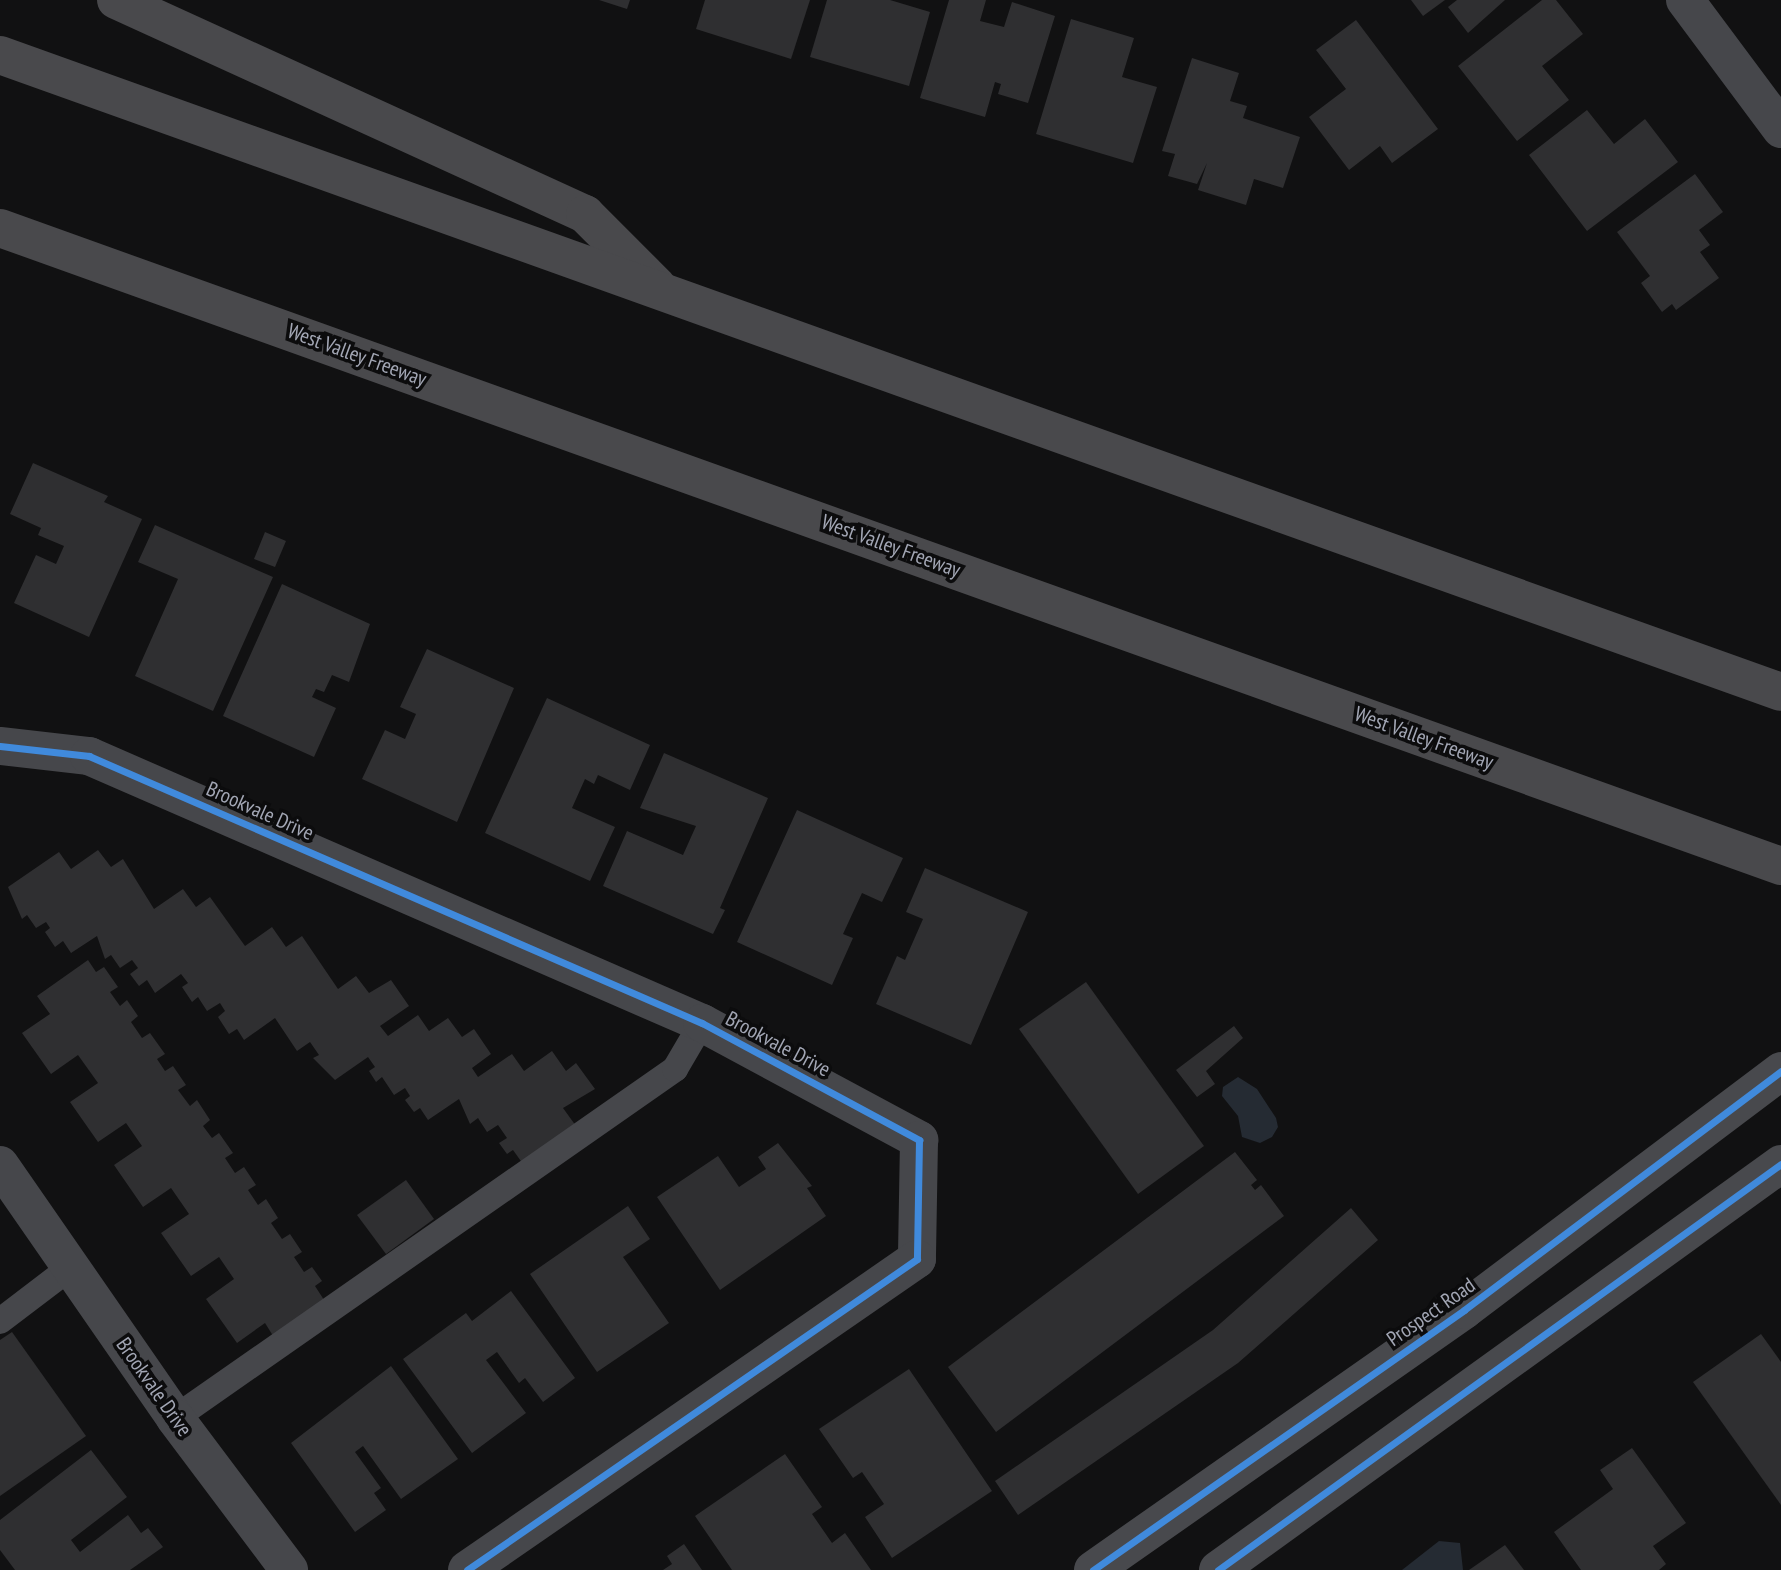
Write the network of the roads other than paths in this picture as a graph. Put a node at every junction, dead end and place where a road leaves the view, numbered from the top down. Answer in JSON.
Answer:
{"nodes":[{"id":1,"x":116,"y":0,"type":"edge"},
{"id":2,"x":1685,"y":0,"type":"edge"},
{"id":3,"x":0,"y":54,"type":"edge"},
{"id":4,"x":1781,"y":129,"type":"edge"},
{"id":5,"x":0,"y":228,"type":"edge"},
{"id":6,"x":663,"y":293,"type":"junction"},
{"id":7,"x":1781,"y":692,"type":"edge"},
{"id":8,"x":0,"y":746,"type":"edge"},
{"id":9,"x":1781,"y":866,"type":"edge"},
{"id":10,"x":702,"y":1023,"type":"junction"},
{"id":11,"x":1781,"y":1072,"type":"edge"},
{"id":12,"x":1781,"y":1164,"type":"edge"},
{"id":13,"x":0,"y":1166,"type":"edge"},
{"id":14,"x":71,"y":1267,"type":"junction"},
{"id":15,"x":0,"y":1321,"type":"edge"},
{"id":16,"x":175,"y":1418,"type":"junction"},
{"id":17,"x":289,"y":1570,"type":"edge"},
{"id":18,"x":467,"y":1570,"type":"edge"},
{"id":19,"x":1093,"y":1570,"type":"edge"},
{"id":20,"x":1218,"y":1570,"type":"edge"}],
"edges":[{"from":1,"to":6,"type":"highway"},
{"from":2,"to":4,"type":"street"},
{"from":3,"to":6,"type":"highway"},
{"from":5,"to":9,"type":"highway","name":"West Valley Freeway"},
{"from":6,"to":7,"type":"highway"},
{"from":8,"to":10,"type":"street","name":"Brookvale Drive"},
{"from":10,"to":16,"type":"lane"},
{"from":10,"to":18,"type":"street","name":"Brookvale Drive"},
{"from":11,"to":19,"type":"main road","name":"Prospect Road"},
{"from":12,"to":20,"type":"main road"},
{"from":13,"to":14,"type":"street","name":"Brookvale Drive"},
{"from":14,"to":15,"type":"lane"},
{"from":14,"to":16,"type":"street","name":"Brookvale Drive"},
{"from":16,"to":17,"type":"street","name":"Brookvale Drive"}]}
